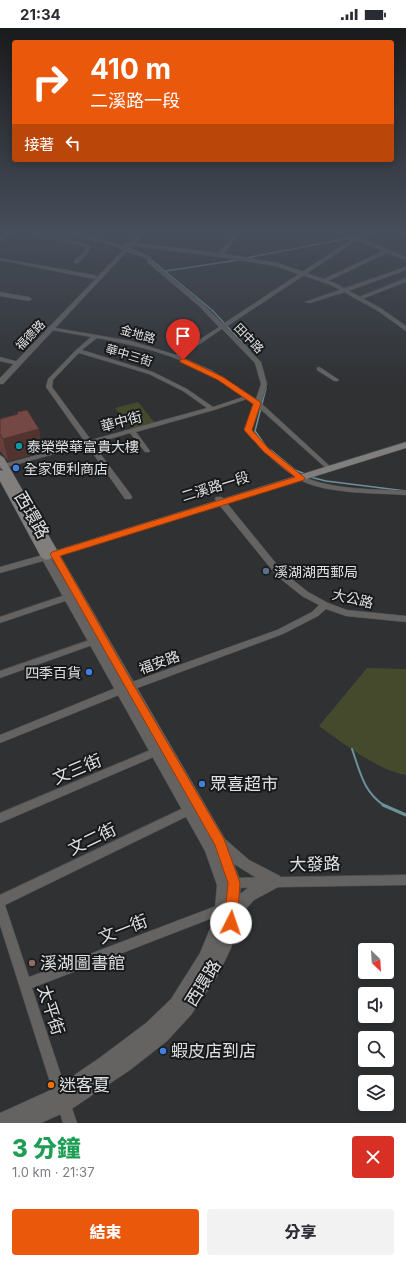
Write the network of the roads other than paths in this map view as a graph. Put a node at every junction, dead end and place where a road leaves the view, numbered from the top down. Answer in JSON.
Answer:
{"nodes":[{"id":1,"x":87,"y":285,"type":"edge"},
{"id":2,"x":89,"y":285,"type":"edge"},
{"id":3,"x":179,"y":285,"type":"edge"},
{"id":4,"x":288,"y":285,"type":"edge"},
{"id":5,"x":336,"y":285,"type":"edge"},
{"id":6,"x":359,"y":285,"type":"edge"},
{"id":7,"x":393,"y":285,"type":"edge"},
{"id":8,"x":346,"y":290,"type":"junction"},
{"id":9,"x":0,"y":294,"type":"edge"},
{"id":10,"x":360,"y":298,"type":"junction"},
{"id":11,"x":29,"y":299,"type":"dead end"},
{"id":12,"x":308,"y":302,"type":"dead end"},
{"id":13,"x":49,"y":327,"type":"junction"},
{"id":14,"x":223,"y":327,"type":"junction"},
{"id":15,"x":406,"y":329,"type":"edge"},
{"id":16,"x":96,"y":336,"type":"junction"},
{"id":17,"x":78,"y":351,"type":"junction"},
{"id":18,"x":177,"y":358,"type":"junction"},
{"id":19,"x":0,"y":359,"type":"edge"},
{"id":20,"x":14,"y":363,"type":"junction"},
{"id":21,"x":319,"y":369,"type":"dead end"},
{"id":22,"x":0,"y":374,"type":"edge"},
{"id":23,"x":336,"y":380,"type":"dead end"},
{"id":24,"x":0,"y":382,"type":"edge"},
{"id":25,"x":248,"y":397,"type":"junction"},
{"id":26,"x":257,"y":403,"type":"junction"},
{"id":27,"x":212,"y":409,"type":"junction"},
{"id":28,"x":132,"y":431,"type":"junction"},
{"id":29,"x":90,"y":442,"type":"junction"},
{"id":30,"x":406,"y":442,"type":"edge"},
{"id":31,"x":406,"y":446,"type":"edge"},
{"id":32,"x":147,"y":451,"type":"dead end"},
{"id":33,"x":1,"y":466,"type":"edge"},
{"id":34,"x":328,"y":468,"type":"junction"},
{"id":35,"x":303,"y":475,"type":"junction"},
{"id":36,"x":406,"y":493,"type":"edge"},
{"id":37,"x":128,"y":497,"type":"dead end"},
{"id":38,"x":220,"y":501,"type":"junction"},
{"id":39,"x":47,"y":555,"type":"junction"},
{"id":40,"x":0,"y":570,"type":"edge"},
{"id":41,"x":73,"y":595,"type":"junction"},
{"id":42,"x":325,"y":605,"type":"junction"},
{"id":43,"x":406,"y":619,"type":"edge"},
{"id":44,"x":0,"y":620,"type":"edge"},
{"id":45,"x":98,"y":640,"type":"junction"},
{"id":46,"x":0,"y":675,"type":"edge"},
{"id":47,"x":126,"y":689,"type":"junction"},
{"id":48,"x":0,"y":739,"type":"edge"},
{"id":49,"x":162,"y":750,"type":"junction"},
{"id":50,"x":194,"y":808,"type":"junction"},
{"id":51,"x":0,"y":818,"type":"edge"},
{"id":52,"x":220,"y":843,"type":"junction"},
{"id":53,"x":406,"y":880,"type":"edge"},
{"id":54,"x":275,"y":882,"type":"junction"},
{"id":55,"x":229,"y":884,"type":"junction"},
{"id":56,"x":0,"y":901,"type":"edge"},
{"id":57,"x":0,"y":907,"type":"edge"},
{"id":58,"x":227,"y":907,"type":"junction"},
{"id":59,"x":231,"y":923,"type":"junction"},
{"id":60,"x":25,"y":985,"type":"junction"},
{"id":61,"x":62,"y":1099,"type":"junction"},
{"id":62,"x":0,"y":1122,"type":"edge"},
{"id":63,"x":22,"y":1123,"type":"edge"},
{"id":64,"x":70,"y":1123,"type":"edge"}],
"edges":[{"from":1,"to":13,"type":"street","name":"福德路"},
{"from":2,"to":13,"type":"street","name":"福德路"},
{"from":3,"to":14,"type":"street","name":"田中路"},
{"from":4,"to":14,"type":"street"},
{"from":5,"to":8,"type":"street"},
{"from":6,"to":8,"type":"street"},
{"from":7,"to":10,"type":"street"},
{"from":8,"to":10,"type":"street"},
{"from":8,"to":12,"type":"street"},
{"from":9,"to":11,"type":"street"},
{"from":10,"to":15,"type":"street"},
{"from":13,"to":16,"type":"street","name":"金地路"},
{"from":13,"to":20,"type":"street","name":"福德路"},
{"from":14,"to":18,"type":"street"},
{"from":14,"to":26,"type":"street","name":"田中路"},
{"from":16,"to":17,"type":"street","name":"華中三街"},
{"from":16,"to":18,"type":"street","name":"金地路"},
{"from":17,"to":27,"type":"street","name":"華中三街"},
{"from":17,"to":29,"type":"street"},
{"from":18,"to":25,"type":"street","name":"金地路"},
{"from":19,"to":20,"type":"street"},
{"from":20,"to":22,"type":"street","name":"福德路"},
{"from":20,"to":24,"type":"street","name":"福德路"},
{"from":21,"to":23,"type":"street"},
{"from":25,"to":26,"type":"street","name":"金地路"},
{"from":25,"to":27,"type":"street","name":"華中街"},
{"from":26,"to":34,"type":"street","name":"金地路"},
{"from":26,"to":35,"type":"street","name":"田中路"},
{"from":27,"to":28,"type":"street","name":"華中街"},
{"from":28,"to":29,"type":"street","name":"華中街"},
{"from":28,"to":32,"type":"street"},
{"from":29,"to":33,"type":"street","name":"華中街"},
{"from":29,"to":37,"type":"street"},
{"from":30,"to":34,"type":"main road","name":"二溪路一段"},
{"from":31,"to":34,"type":"main road","name":"二溪路一段"},
{"from":33,"to":39,"type":"main road","name":"西環路"},
{"from":34,"to":35,"type":"main road","name":"二溪路一段"},
{"from":35,"to":36,"type":"street"},
{"from":35,"to":38,"type":"main road","name":"二溪路一段"},
{"from":38,"to":39,"type":"main road","name":"二溪路一段"},
{"from":38,"to":42,"type":"street","name":"大公路"},
{"from":39,"to":40,"type":"street","name":"二溪路一段"},
{"from":39,"to":41,"type":"street","name":"西環路"},
{"from":41,"to":44,"type":"street"},
{"from":41,"to":45,"type":"street","name":"西環路"},
{"from":42,"to":43,"type":"street","name":"大公路"},
{"from":42,"to":47,"type":"street","name":"福安路"},
{"from":45,"to":46,"type":"street"},
{"from":45,"to":47,"type":"street","name":"西環路"},
{"from":47,"to":48,"type":"street","name":"福安路"},
{"from":47,"to":49,"type":"street","name":"西環路"},
{"from":49,"to":50,"type":"street","name":"西環路"},
{"from":49,"to":51,"type":"street","name":"文三街"},
{"from":50,"to":52,"type":"street","name":"西環路"},
{"from":50,"to":55,"type":"street","name":"西環路"},
{"from":50,"to":56,"type":"street","name":"文二街"},
{"from":52,"to":54,"type":"street"},
{"from":52,"to":55,"type":"street","name":"西環路"},
{"from":53,"to":54,"type":"street","name":"大發路"},
{"from":54,"to":55,"type":"street","name":"大發路"},
{"from":54,"to":59,"type":"street"},
{"from":55,"to":58,"type":"street","name":"西環路"},
{"from":57,"to":60,"type":"street","name":"太平街"},
{"from":58,"to":59,"type":"street","name":"西環路"},
{"from":58,"to":60,"type":"street","name":"文一街"},
{"from":58,"to":61,"type":"street","name":"西環路"},
{"from":59,"to":61,"type":"street","name":"西環路"},
{"from":60,"to":61,"type":"street","name":"太平街"},
{"from":61,"to":62,"type":"street","name":"西環路"},
{"from":61,"to":63,"type":"street","name":"西環路"},
{"from":61,"to":64,"type":"street","name":"太平街"}]}
